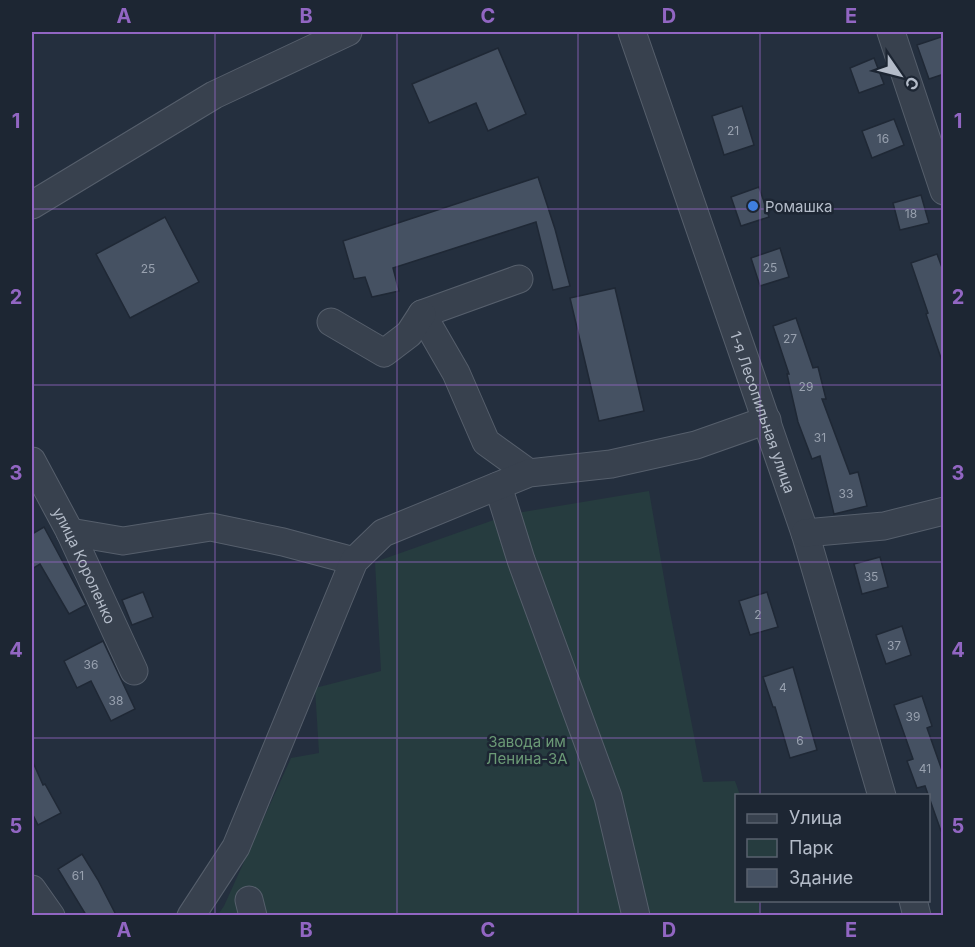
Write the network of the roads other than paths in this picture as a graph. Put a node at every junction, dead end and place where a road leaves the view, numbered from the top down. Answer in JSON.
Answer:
{"nodes":[{"id":1,"x":348,"y":32,"type":"edge"},
{"id":2,"x":632,"y":32,"type":"edge"},
{"id":3,"x":891,"y":32,"type":"edge"},
{"id":4,"x":944,"y":191,"type":"edge"},
{"id":5,"x":32,"y":205,"type":"edge"},
{"id":6,"x":519,"y":279,"type":"dead end"},
{"id":7,"x":422,"y":314,"type":"junction"},
{"id":8,"x":331,"y":322,"type":"dead end"},
{"id":9,"x":766,"y":420,"type":"junction"},
{"id":10,"x":32,"y":461,"type":"edge"},
{"id":11,"x":529,"y":472,"type":"junction"},
{"id":12,"x":498,"y":486,"type":"junction"},
{"id":13,"x":944,"y":511,"type":"edge"},
{"id":14,"x":70,"y":532,"type":"junction"},
{"id":15,"x":806,"y":533,"type":"junction"},
{"id":16,"x":354,"y":561,"type":"junction"},
{"id":17,"x":134,"y":671,"type":"dead end"},
{"id":18,"x":882,"y":794,"type":"edge"},
{"id":19,"x":32,"y":889,"type":"edge"},
{"id":20,"x":51,"y":915,"type":"edge"},
{"id":21,"x":191,"y":915,"type":"edge"},
{"id":22,"x":636,"y":915,"type":"edge"}],
"edges":[{"from":1,"to":5,"type":"street"},
{"from":2,"to":9,"type":"street","name":"1-я Лесопильная улица"},
{"from":3,"to":4,"type":"street"},
{"from":6,"to":7,"type":"street"},
{"from":7,"to":8,"type":"street"},
{"from":7,"to":11,"type":"street"},
{"from":9,"to":11,"type":"street"},
{"from":9,"to":15,"type":"street","name":"1-я Лесопильная улица"},
{"from":10,"to":14,"type":"street","name":"улица Короленко"},
{"from":11,"to":12,"type":"street"},
{"from":12,"to":16,"type":"street"},
{"from":12,"to":22,"type":"street"},
{"from":13,"to":15,"type":"street"},
{"from":14,"to":16,"type":"street"},
{"from":14,"to":17,"type":"street","name":"улица Короленко"},
{"from":15,"to":18,"type":"street","name":"1-я Лесопильная улица"},
{"from":16,"to":21,"type":"street"},
{"from":19,"to":20,"type":"street"}]}
